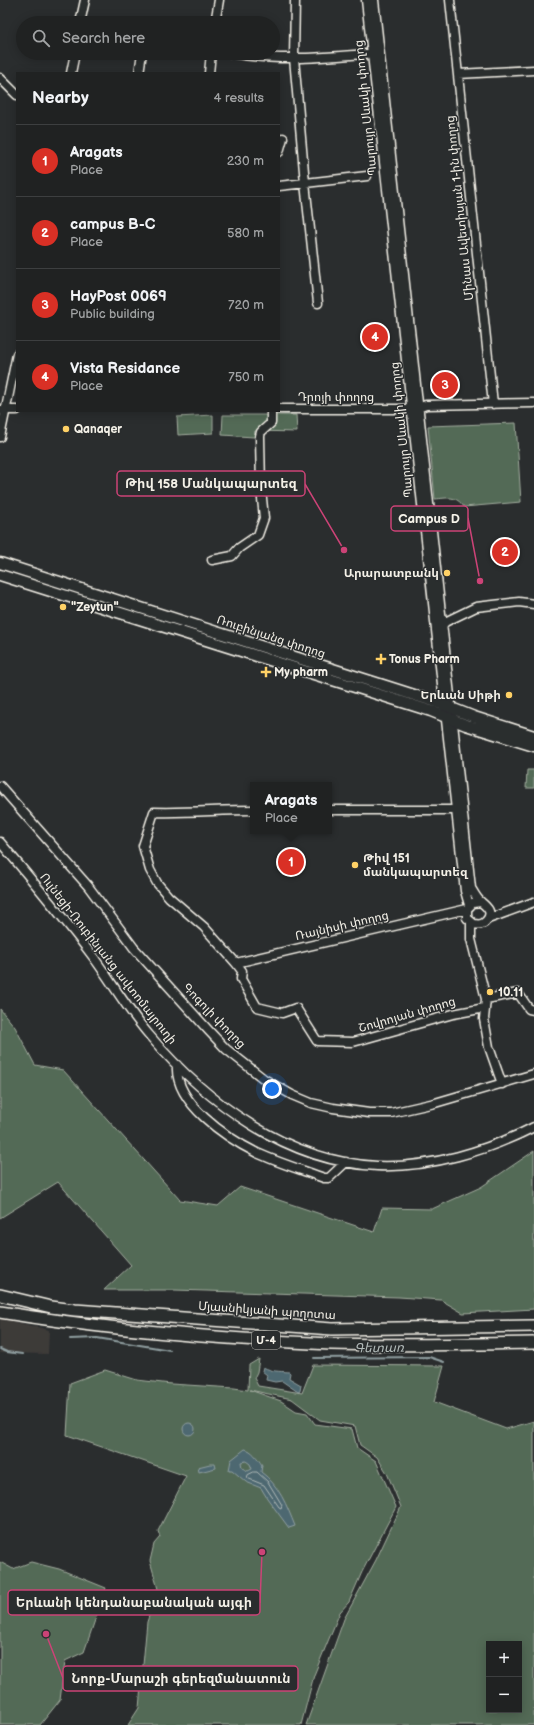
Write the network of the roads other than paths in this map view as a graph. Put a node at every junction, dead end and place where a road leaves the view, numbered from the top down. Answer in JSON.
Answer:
{"nodes":[{"id":1,"x":85,"y":0,"type":"edge"},
{"id":2,"x":218,"y":0,"type":"edge"},
{"id":3,"x":295,"y":0,"type":"edge"},
{"id":4,"x":366,"y":0,"type":"edge"},
{"id":5,"x":374,"y":0,"type":"edge"},
{"id":6,"x":450,"y":0,"type":"edge"},
{"id":7,"x":82,"y":16,"type":"edge"},
{"id":8,"x":216,"y":16,"type":"edge"},
{"id":9,"x":376,"y":53,"type":"junction"},
{"id":10,"x":280,"y":57,"type":"edge"},
{"id":11,"x":294,"y":58,"type":"junction"},
{"id":12,"x":74,"y":60,"type":"edge"},
{"id":13,"x":141,"y":60,"type":"edge"},
{"id":14,"x":210,"y":60,"type":"edge"},
{"id":15,"x":534,"y":70,"type":"edge"},
{"id":16,"x":71,"y":72,"type":"edge"},
{"id":17,"x":139,"y":72,"type":"edge"},
{"id":18,"x":209,"y":72,"type":"edge"},
{"id":19,"x":458,"y":74,"type":"junction"},
{"id":20,"x":0,"y":78,"type":"edge"},
{"id":21,"x":16,"y":94,"type":"edge"},
{"id":22,"x":283,"y":138,"type":"dead end"},
{"id":23,"x":280,"y":148,"type":"edge"},
{"id":24,"x":367,"y":176,"type":"dead end"},
{"id":25,"x":305,"y":183,"type":"junction"},
{"id":26,"x":280,"y":186,"type":"edge"},
{"id":27,"x":318,"y":303,"type":"dead end"},
{"id":28,"x":16,"y":358,"type":"edge"},
{"id":29,"x":534,"y":403,"type":"edge"},
{"id":30,"x":493,"y":404,"type":"junction"},
{"id":31,"x":534,"y":407,"type":"edge"},
{"id":32,"x":415,"y":408,"type":"junction"},
{"id":33,"x":280,"y":409,"type":"edge"},
{"id":34,"x":3,"y":410,"type":"edge"},
{"id":35,"x":16,"y":410,"type":"edge"},
{"id":36,"x":271,"y":412,"type":"edge"},
{"id":37,"x":0,"y":437,"type":"edge"},
{"id":38,"x":212,"y":560,"type":"dead end"},
{"id":39,"x":0,"y":563,"type":"edge"},
{"id":40,"x":0,"y":575,"type":"edge"},
{"id":41,"x":534,"y":604,"type":"edge"},
{"id":42,"x":442,"y":626,"type":"junction"},
{"id":43,"x":448,"y":712,"type":"junction"},
{"id":44,"x":534,"y":736,"type":"edge"},
{"id":45,"x":534,"y":746,"type":"edge"},
{"id":46,"x":0,"y":786,"type":"edge"},
{"id":47,"x":250,"y":810,"type":"edge"},
{"id":48,"x":332,"y":810,"type":"edge"},
{"id":49,"x":459,"y":810,"type":"junction"},
{"id":50,"x":0,"y":842,"type":"edge"},
{"id":51,"x":481,"y":902,"type":"junction"},
{"id":52,"x":534,"y":902,"type":"edge"},
{"id":53,"x":489,"y":910,"type":"junction"},
{"id":54,"x":504,"y":913,"type":"junction"},
{"id":55,"x":470,"y":915,"type":"junction"},
{"id":56,"x":488,"y":919,"type":"junction"},
{"id":57,"x":236,"y":963,"type":"junction"},
{"id":58,"x":486,"y":999,"type":"junction"},
{"id":59,"x":485,"y":1008,"type":"junction"},
{"id":60,"x":534,"y":1010,"type":"edge"},
{"id":61,"x":176,"y":1064,"type":"junction"},
{"id":62,"x":534,"y":1074,"type":"edge"},
{"id":63,"x":502,"y":1084,"type":"junction"},
{"id":64,"x":534,"y":1127,"type":"edge"},
{"id":65,"x":346,"y":1162,"type":"junction"},
{"id":66,"x":0,"y":1295,"type":"edge"},
{"id":67,"x":0,"y":1312,"type":"edge"},
{"id":68,"x":534,"y":1326,"type":"edge"},
{"id":69,"x":534,"y":1342,"type":"edge"}],
"edges":[{"from":1,"to":7,"type":"street"},
{"from":2,"to":8,"type":"street"},
{"from":3,"to":11,"type":"street"},
{"from":4,"to":9,"type":"street","name":"Պարույր Սևակի փողոց"},
{"from":5,"to":9,"type":"street","name":"Պարույր Սևակի փողոց"},
{"from":6,"to":19,"type":"street","name":"Մինաս Ավետիսյան 1-ին փողոց"},
{"from":9,"to":11,"type":"street"},
{"from":9,"to":32,"type":"street","name":"Պարույր Սևակի փողոց"},
{"from":10,"to":11,"type":"street"},
{"from":11,"to":25,"type":"street"},
{"from":12,"to":16,"type":"street"},
{"from":13,"to":17,"type":"street"},
{"from":14,"to":18,"type":"street"},
{"from":15,"to":19,"type":"street"},
{"from":19,"to":30,"type":"street","name":"Մինաս Ավետիսյան 1-ին փողոց"},
{"from":20,"to":21,"type":"street"},
{"from":22,"to":23,"type":"street"},
{"from":24,"to":25,"type":"street"},
{"from":25,"to":26,"type":"street"},
{"from":25,"to":27,"type":"street"},
{"from":28,"to":34,"type":"street"},
{"from":29,"to":30,"type":"street","name":"Դրոյի փողոց"},
{"from":30,"to":32,"type":"street","name":"Դրոյի փողոց"},
{"from":31,"to":32,"type":"street","name":"Դրոյի փողոց"},
{"from":32,"to":33,"type":"street","name":"Դրոյի փողոց"},
{"from":32,"to":42,"type":"street","name":"Պարույր Սևակի փողոց"},
{"from":32,"to":43,"type":"street","name":"Պարույր Սևակի փողոց"},
{"from":34,"to":35,"type":"street"},
{"from":34,"to":37,"type":"street"},
{"from":36,"to":38,"type":"street"},
{"from":39,"to":43,"type":"main road","name":"Ռուբինյանց փողոց"},
{"from":40,"to":43,"type":"main road","name":"Ռուբինյանց փողոց"},
{"from":41,"to":42,"type":"street"},
{"from":42,"to":43,"type":"street","name":"Պարույր Սևակի փողոց"},
{"from":43,"to":44,"type":"main road","name":"Ռուբինյանց փողոց"},
{"from":43,"to":45,"type":"main road","name":"Ռուբինյանց փողոց"},
{"from":43,"to":49,"type":"street","name":"Պարույր Սևակի փողոց"},
{"from":46,"to":63,"type":"street","name":"Գոգոլի փողոց"},
{"from":47,"to":57,"type":"street","name":"Շովրոյան փողոց"},
{"from":48,"to":49,"type":"street"},
{"from":49,"to":51,"type":"street","name":"Պարույր Սևակի փողոց"},
{"from":49,"to":55,"type":"street","name":"Պարույր Սևակի փողոց"},
{"from":50,"to":61,"type":"street","name":"Ուլնեցի-Ռուբինյանց ավտոմայրուղի"},
{"from":51,"to":53,"type":"street","name":"Պարույր Սևակի փողոց"},
{"from":51,"to":55,"type":"street"},
{"from":52,"to":54,"type":"street"},
{"from":53,"to":54,"type":"street"},
{"from":53,"to":56,"type":"street"},
{"from":54,"to":56,"type":"street"},
{"from":55,"to":56,"type":"street"},
{"from":55,"to":57,"type":"street","name":"Ռայնիսի փողոց"},
{"from":55,"to":58,"type":"street"},
{"from":57,"to":59,"type":"street","name":"Շովրոյան փողոց"},
{"from":58,"to":59,"type":"street"},
{"from":58,"to":60,"type":"street"},
{"from":59,"to":63,"type":"street"},
{"from":61,"to":65,"type":"street","name":"Ուլնեցի-Ռուբինյանց ավտոմայրուղի"},
{"from":61,"to":65,"type":"street"},
{"from":62,"to":63,"type":"street","name":"Գոգոլի փողոց"},
{"from":64,"to":65,"type":"street","name":"Ուլնեցի-Ռուբինյանց ավտոմայրուղի"},
{"from":66,"to":68,"type":"highway","name":"Մյասնիկյանի պողոտա","number":"Մ-4"},
{"from":67,"to":69,"type":"highway","number":"Մ-4"}]}
